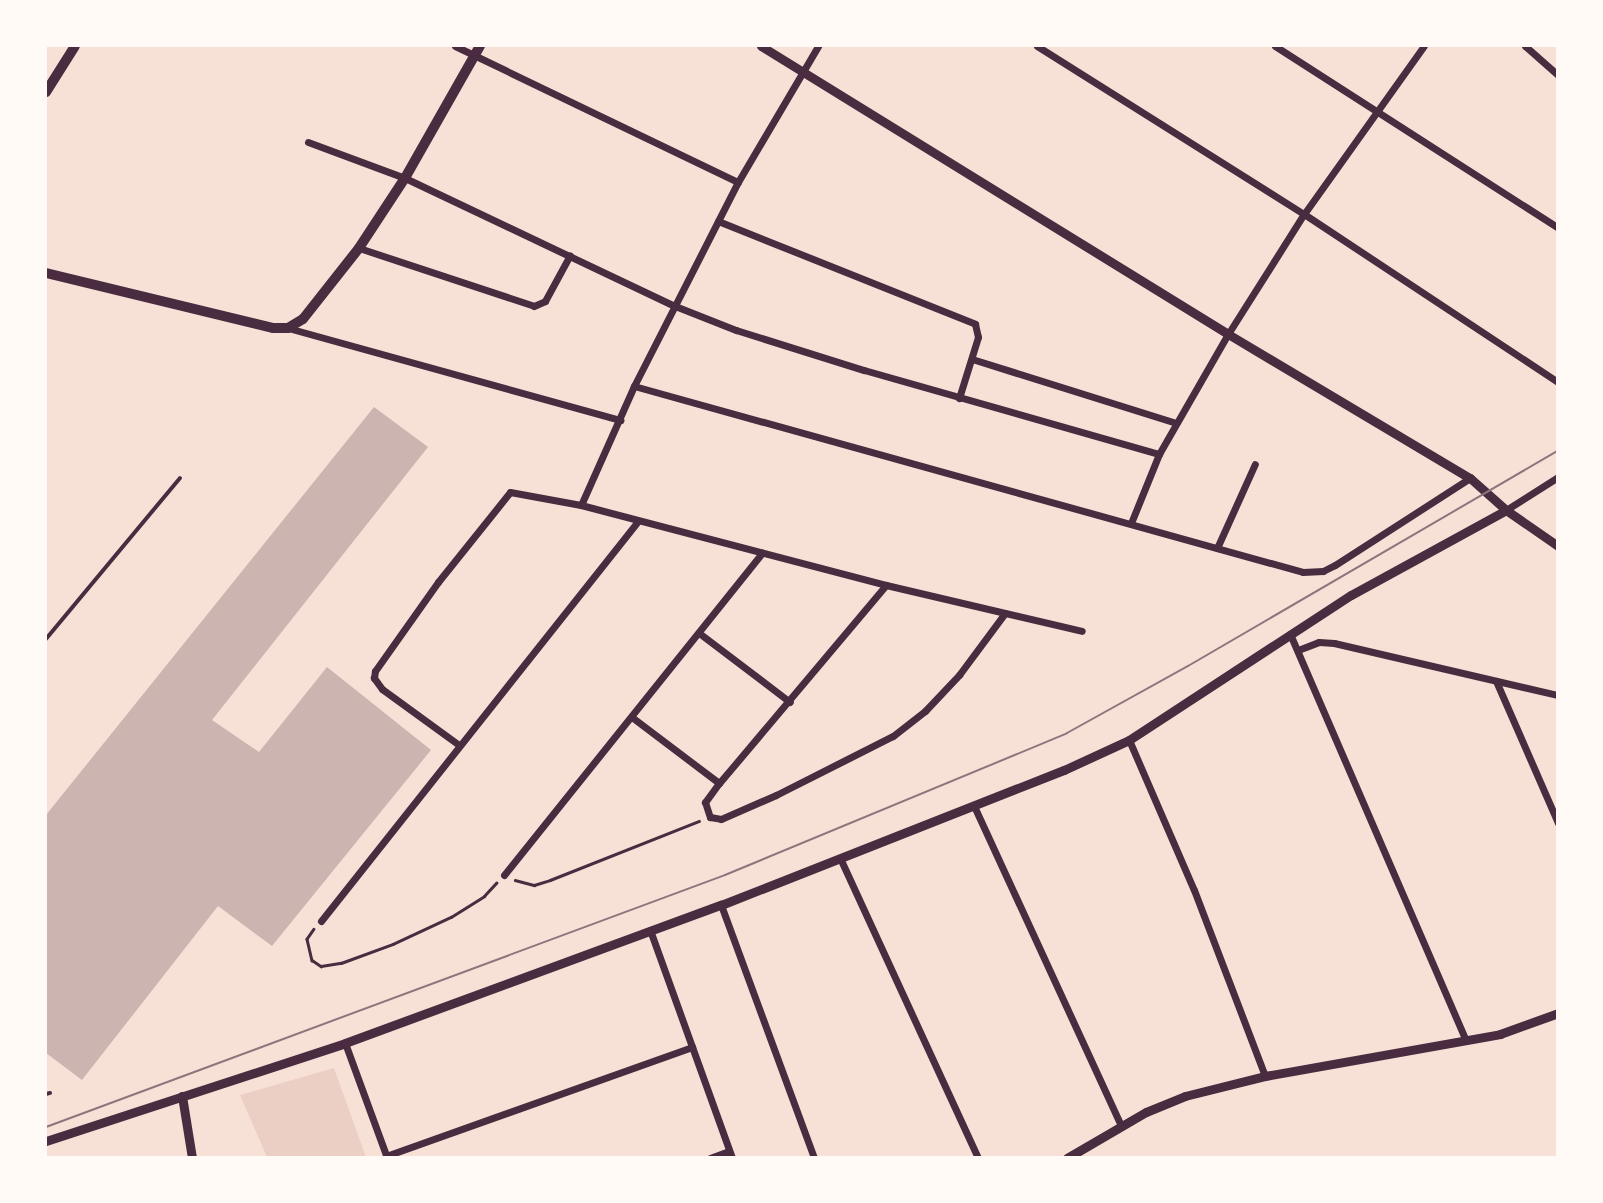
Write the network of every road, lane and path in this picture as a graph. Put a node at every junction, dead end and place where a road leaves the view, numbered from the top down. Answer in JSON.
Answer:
{"nodes":[{"id":1,"x":75,"y":46,"type":"edge"},
{"id":2,"x":455,"y":46,"type":"edge"},
{"id":3,"x":761,"y":46,"type":"edge"},
{"id":4,"x":818,"y":46,"type":"edge"},
{"id":5,"x":1037,"y":46,"type":"edge"},
{"id":6,"x":1275,"y":46,"type":"edge"},
{"id":7,"x":1424,"y":46,"type":"edge"},
{"id":8,"x":1525,"y":46,"type":"edge"},
{"id":9,"x":477,"y":50,"type":"edge"},
{"id":10,"x":803,"y":71,"type":"junction"},
{"id":11,"x":1558,"y":75,"type":"edge"},
{"id":12,"x":46,"y":92,"type":"edge"},
{"id":13,"x":1376,"y":109,"type":"junction"},
{"id":14,"x":308,"y":142,"type":"dead end"},
{"id":15,"x":405,"y":178,"type":"junction"},
{"id":16,"x":738,"y":181,"type":"junction"},
{"id":17,"x":1304,"y":214,"type":"junction"},
{"id":18,"x":718,"y":221,"type":"junction"},
{"id":19,"x":1558,"y":228,"type":"edge"},
{"id":20,"x":359,"y":248,"type":"junction"},
{"id":21,"x":570,"y":256,"type":"junction"},
{"id":22,"x":46,"y":273,"type":"edge"},
{"id":23,"x":675,"y":306,"type":"junction"},
{"id":24,"x":288,"y":328,"type":"junction"},
{"id":25,"x":1228,"y":334,"type":"junction"},
{"id":26,"x":972,"y":359,"type":"junction"},
{"id":27,"x":1558,"y":382,"type":"edge"},
{"id":28,"x":634,"y":386,"type":"junction"},
{"id":29,"x":959,"y":398,"type":"junction"},
{"id":30,"x":620,"y":420,"type":"junction"},
{"id":31,"x":1176,"y":423,"type":"junction"},
{"id":32,"x":1159,"y":454,"type":"junction"},
{"id":33,"x":1255,"y":464,"type":"dead end"},
{"id":34,"x":1558,"y":477,"type":"edge"},
{"id":35,"x":180,"y":478,"type":"dead end"},
{"id":36,"x":1471,"y":478,"type":"junction"},
{"id":37,"x":581,"y":505,"type":"junction"},
{"id":38,"x":1506,"y":509,"type":"junction"},
{"id":39,"x":638,"y":521,"type":"junction"},
{"id":40,"x":1131,"y":523,"type":"junction"},
{"id":41,"x":1558,"y":546,"type":"edge"},
{"id":42,"x":1217,"y":548,"type":"junction"},
{"id":43,"x":762,"y":553,"type":"junction"},
{"id":44,"x":886,"y":585,"type":"junction"},
{"id":45,"x":1005,"y":613,"type":"junction"},
{"id":46,"x":1082,"y":631,"type":"dead end"},
{"id":47,"x":699,"y":633,"type":"junction"},
{"id":48,"x":1290,"y":634,"type":"junction"},
{"id":49,"x":46,"y":639,"type":"edge"},
{"id":50,"x":1298,"y":650,"type":"junction"},
{"id":51,"x":1496,"y":681,"type":"junction"},
{"id":52,"x":1558,"y":695,"type":"edge"},
{"id":53,"x":790,"y":702,"type":"junction"},
{"id":54,"x":633,"y":718,"type":"junction"},
{"id":55,"x":1129,"y":740,"type":"junction"},
{"id":56,"x":459,"y":745,"type":"junction"},
{"id":57,"x":719,"y":783,"type":"junction"},
{"id":58,"x":974,"y":806,"type":"junction"},
{"id":59,"x":710,"y":817,"type":"junction"},
{"id":60,"x":1558,"y":823,"type":"edge"},
{"id":61,"x":840,"y":858,"type":"junction"},
{"id":62,"x":504,"y":874,"type":"junction"},
{"id":63,"x":721,"y":905,"type":"junction"},
{"id":64,"x":321,"y":921,"type":"joint"},
{"id":65,"x":650,"y":930,"type":"junction"},
{"id":66,"x":1558,"y":1013,"type":"edge"},
{"id":67,"x":1466,"y":1041,"type":"junction"},
{"id":68,"x":345,"y":1043,"type":"junction"},
{"id":69,"x":692,"y":1047,"type":"junction"},
{"id":70,"x":1265,"y":1076,"type":"junction"},
{"id":71,"x":181,"y":1096,"type":"junction"},
{"id":72,"x":1121,"y":1126,"type":"junction"},
{"id":73,"x":46,"y":1141,"type":"edge"},
{"id":74,"x":731,"y":1154,"type":"edge"},
{"id":75,"x":387,"y":1156,"type":"edge"},
{"id":76,"x":192,"y":1157,"type":"edge"},
{"id":77,"x":710,"y":1157,"type":"edge"},
{"id":78,"x":814,"y":1157,"type":"edge"},
{"id":79,"x":978,"y":1157,"type":"edge"},
{"id":80,"x":1067,"y":1157,"type":"edge"}],
"edges":[{"from":1,"to":12,"type":"main road"},
{"from":2,"to":9,"type":"street"},
{"from":3,"to":10,"type":"street"},
{"from":4,"to":10,"type":"street"},
{"from":5,"to":17,"type":"street"},
{"from":6,"to":13,"type":"street"},
{"from":7,"to":13,"type":"street"},
{"from":8,"to":11,"type":"street"},
{"from":9,"to":15,"type":"main road"},
{"from":9,"to":16,"type":"street"},
{"from":10,"to":16,"type":"street"},
{"from":10,"to":25,"type":"street"},
{"from":13,"to":17,"type":"street"},
{"from":13,"to":19,"type":"street"},
{"from":14,"to":15,"type":"street"},
{"from":15,"to":20,"type":"main road"},
{"from":15,"to":21,"type":"street"},
{"from":16,"to":18,"type":"street"},
{"from":17,"to":25,"type":"street"},
{"from":17,"to":27,"type":"street"},
{"from":18,"to":23,"type":"street"},
{"from":18,"to":26,"type":"street"},
{"from":20,"to":21,"type":"street"},
{"from":20,"to":24,"type":"main road"},
{"from":21,"to":23,"type":"street"},
{"from":22,"to":24,"type":"main road"},
{"from":23,"to":28,"type":"street"},
{"from":23,"to":29,"type":"street"},
{"from":24,"to":30,"type":"street"},
{"from":25,"to":31,"type":"street"},
{"from":25,"to":36,"type":"street"},
{"from":26,"to":29,"type":"street"},
{"from":26,"to":31,"type":"street"},
{"from":28,"to":30,"type":"street"},
{"from":28,"to":40,"type":"street"},
{"from":29,"to":32,"type":"street"},
{"from":30,"to":37,"type":"street"},
{"from":31,"to":32,"type":"street"},
{"from":32,"to":40,"type":"street"},
{"from":33,"to":42,"type":"street"},
{"from":34,"to":38,"type":"street"},
{"from":35,"to":49,"type":"lane"},
{"from":36,"to":38,"type":"street"},
{"from":36,"to":42,"type":"street"},
{"from":37,"to":39,"type":"street"},
{"from":37,"to":56,"type":"street"},
{"from":38,"to":41,"type":"street"},
{"from":38,"to":48,"type":"street"},
{"from":39,"to":43,"type":"street"},
{"from":39,"to":56,"type":"street"},
{"from":40,"to":42,"type":"street"},
{"from":43,"to":44,"type":"street"},
{"from":43,"to":47,"type":"street"},
{"from":44,"to":45,"type":"street"},
{"from":44,"to":53,"type":"street"},
{"from":45,"to":46,"type":"street"},
{"from":45,"to":59,"type":"street"},
{"from":47,"to":53,"type":"street"},
{"from":47,"to":54,"type":"street"},
{"from":48,"to":50,"type":"street"},
{"from":48,"to":55,"type":"street"},
{"from":50,"to":51,"type":"street"},
{"from":50,"to":67,"type":"street"},
{"from":51,"to":52,"type":"street"},
{"from":51,"to":60,"type":"street"},
{"from":53,"to":57,"type":"street"},
{"from":54,"to":57,"type":"street"},
{"from":54,"to":62,"type":"street"},
{"from":55,"to":58,"type":"street"},
{"from":55,"to":70,"type":"street"},
{"from":56,"to":64,"type":"street"},
{"from":57,"to":59,"type":"street"},
{"from":58,"to":61,"type":"street"},
{"from":58,"to":72,"type":"street"},
{"from":59,"to":62,"type":"path"},
{"from":61,"to":63,"type":"street"},
{"from":61,"to":79,"type":"street"},
{"from":62,"to":64,"type":"path"},
{"from":63,"to":65,"type":"street"},
{"from":63,"to":78,"type":"street"},
{"from":65,"to":68,"type":"street"},
{"from":65,"to":69,"type":"street"},
{"from":66,"to":67,"type":"street"},
{"from":67,"to":70,"type":"street"},
{"from":68,"to":71,"type":"street"},
{"from":68,"to":75,"type":"street"},
{"from":69,"to":74,"type":"street"},
{"from":69,"to":75,"type":"street"},
{"from":70,"to":72,"type":"street"},
{"from":71,"to":73,"type":"street"},
{"from":71,"to":76,"type":"street"},
{"from":72,"to":80,"type":"street"},
{"from":74,"to":77,"type":"street"}]}
